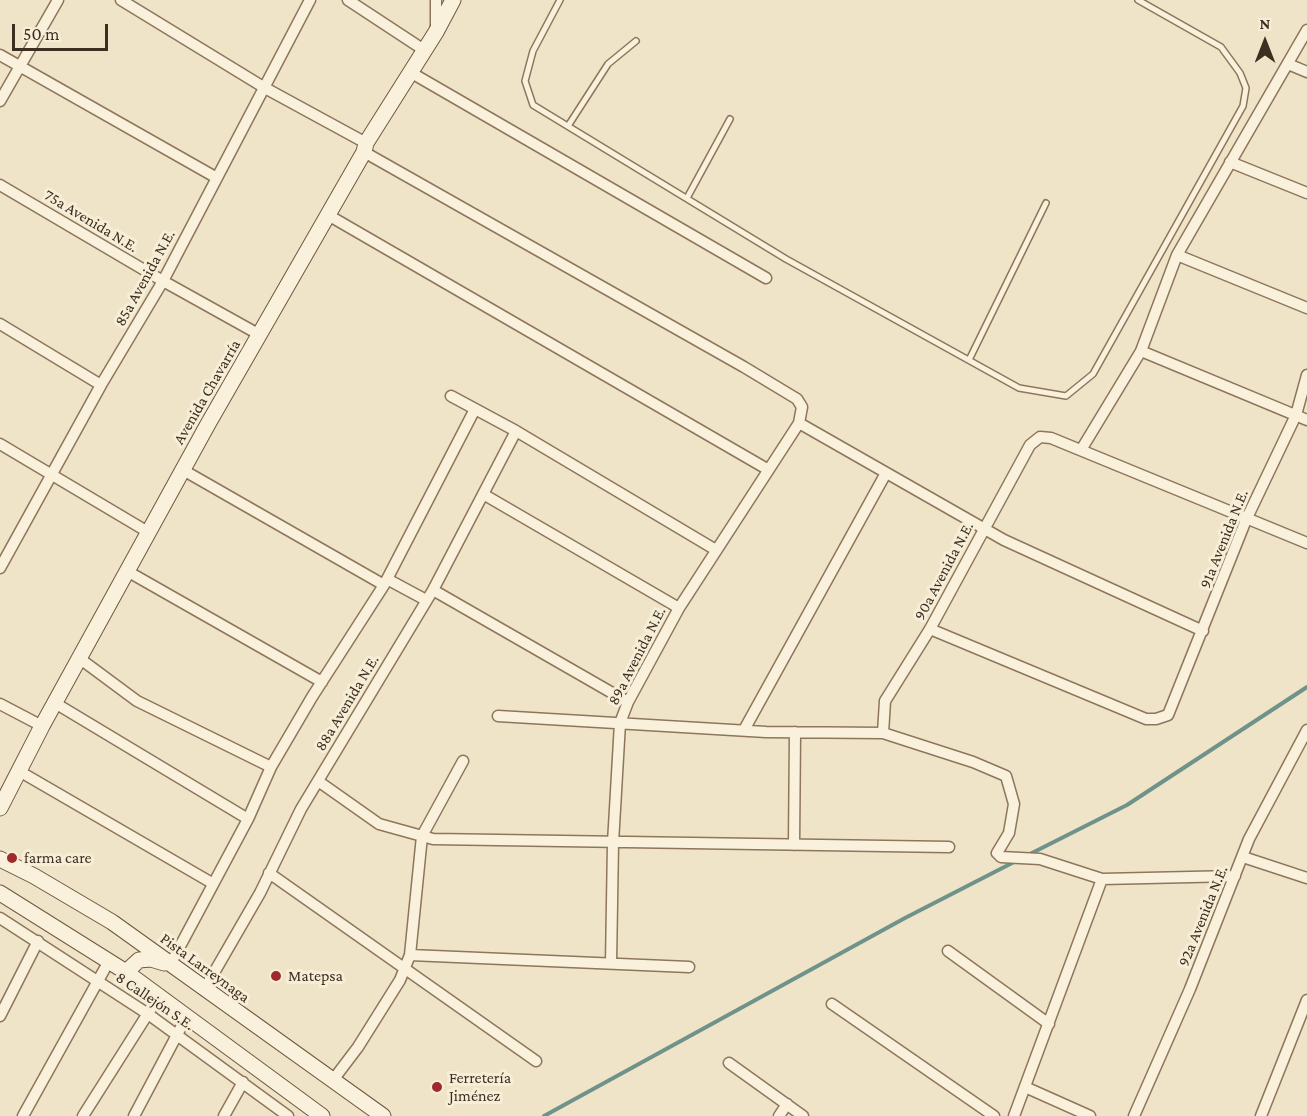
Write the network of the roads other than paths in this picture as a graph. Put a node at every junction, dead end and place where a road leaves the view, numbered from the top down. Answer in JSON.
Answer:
{"nodes":[{"id":1,"x":58,"y":0,"type":"edge"},
{"id":2,"x":121,"y":0,"type":"edge"},
{"id":3,"x":310,"y":0,"type":"edge"},
{"id":4,"x":348,"y":0,"type":"edge"},
{"id":5,"x":436,"y":0,"type":"edge"},
{"id":6,"x":453,"y":0,"type":"edge"},
{"id":7,"x":560,"y":0,"type":"edge"},
{"id":8,"x":1138,"y":0,"type":"edge"},
{"id":9,"x":1307,"y":30,"type":"edge"},
{"id":10,"x":436,"y":32,"type":"junction"},
{"id":11,"x":636,"y":41,"type":"dead end"},
{"id":12,"x":423,"y":50,"type":"junction"},
{"id":13,"x":0,"y":55,"type":"edge"},
{"id":14,"x":1288,"y":64,"type":"junction"},
{"id":15,"x":19,"y":66,"type":"junction"},
{"id":16,"x":410,"y":72,"type":"junction"},
{"id":17,"x":1307,"y":72,"type":"edge"},
{"id":18,"x":265,"y":88,"type":"junction"},
{"id":19,"x":0,"y":100,"type":"edge"},
{"id":20,"x":730,"y":119,"type":"dead end"},
{"id":21,"x":568,"y":126,"type":"junction"},
{"id":22,"x":365,"y":148,"type":"junction"},
{"id":23,"x":1230,"y":162,"type":"junction"},
{"id":24,"x":217,"y":178,"type":"junction"},
{"id":25,"x":0,"y":185,"type":"edge"},
{"id":26,"x":1307,"y":193,"type":"edge"},
{"id":27,"x":687,"y":198,"type":"junction"},
{"id":28,"x":1046,"y":202,"type":"dead end"},
{"id":29,"x":328,"y":215,"type":"junction"},
{"id":30,"x":1177,"y":255,"type":"junction"},
{"id":31,"x":766,"y":278,"type":"dead end"},
{"id":32,"x":163,"y":281,"type":"junction"},
{"id":33,"x":1307,"y":308,"type":"edge"},
{"id":34,"x":0,"y":324,"type":"edge"},
{"id":35,"x":260,"y":335,"type":"junction"},
{"id":36,"x":1141,"y":351,"type":"junction"},
{"id":37,"x":969,"y":360,"type":"junction"},
{"id":38,"x":1307,"y":375,"type":"edge"},
{"id":39,"x":101,"y":385,"type":"junction"},
{"id":40,"x":451,"y":396,"type":"dead end"},
{"id":41,"x":475,"y":409,"type":"junction"},
{"id":42,"x":1296,"y":415,"type":"junction"},
{"id":43,"x":1307,"y":420,"type":"edge"},
{"id":44,"x":799,"y":423,"type":"junction"},
{"id":45,"x":516,"y":431,"type":"junction"},
{"id":46,"x":0,"y":444,"type":"edge"},
{"id":47,"x":1081,"y":450,"type":"junction"},
{"id":48,"x":767,"y":469,"type":"junction"},
{"id":49,"x":183,"y":470,"type":"junction"},
{"id":50,"x":886,"y":473,"type":"junction"},
{"id":51,"x":53,"y":474,"type":"junction"},
{"id":52,"x":483,"y":494,"type":"junction"},
{"id":53,"x":1246,"y":520,"type":"junction"},
{"id":54,"x":984,"y":528,"type":"junction"},
{"id":55,"x":148,"y":532,"type":"junction"},
{"id":56,"x":1307,"y":543,"type":"edge"},
{"id":57,"x":716,"y":550,"type":"junction"},
{"id":58,"x":0,"y":567,"type":"edge"},
{"id":59,"x":127,"y":571,"type":"junction"},
{"id":60,"x":386,"y":582,"type":"junction"},
{"id":61,"x":433,"y":590,"type":"junction"},
{"id":62,"x":426,"y":600,"type":"junction"},
{"id":63,"x":679,"y":608,"type":"junction"},
{"id":64,"x":930,"y":629,"type":"junction"},
{"id":65,"x":1203,"y":631,"type":"junction"},
{"id":66,"x":79,"y":658,"type":"junction"},
{"id":67,"x":322,"y":682,"type":"junction"},
{"id":68,"x":627,"y":702,"type":"junction"},
{"id":69,"x":54,"y":703,"type":"junction"},
{"id":70,"x":0,"y":704,"type":"edge"},
{"id":71,"x":498,"y":716,"type":"dead end"},
{"id":72,"x":620,"y":723,"type":"junction"},
{"id":73,"x":42,"y":726,"type":"junction"},
{"id":74,"x":744,"y":730,"type":"junction"},
{"id":75,"x":1306,"y":730,"type":"edge"},
{"id":76,"x":795,"y":732,"type":"junction"},
{"id":77,"x":883,"y":734,"type":"junction"},
{"id":78,"x":463,"y":761,"type":"dead end"},
{"id":79,"x":271,"y":767,"type":"junction"},
{"id":80,"x":19,"y":771,"type":"junction"},
{"id":81,"x":318,"y":781,"type":"junction"},
{"id":82,"x":0,"y":808,"type":"edge"},
{"id":83,"x":248,"y":819,"type":"junction"},
{"id":84,"x":422,"y":836,"type":"junction"},
{"id":85,"x":613,"y":843,"type":"junction"},
{"id":86,"x":794,"y":845,"type":"junction"},
{"id":87,"x":949,"y":847,"type":"dead end"},
{"id":88,"x":1243,"y":857,"type":"junction"},
{"id":89,"x":0,"y":859,"type":"edge"},
{"id":90,"x":269,"y":873,"type":"junction"},
{"id":91,"x":1235,"y":876,"type":"junction"},
{"id":92,"x":1307,"y":878,"type":"edge"},
{"id":93,"x":1102,"y":879,"type":"junction"},
{"id":94,"x":212,"y":883,"type":"junction"},
{"id":95,"x":0,"y":893,"type":"edge"},
{"id":96,"x":0,"y":918,"type":"edge"},
{"id":97,"x":38,"y":942,"type":"junction"},
{"id":98,"x":948,"y":951,"type":"dead end"},
{"id":99,"x":410,"y":955,"type":"junction"},
{"id":100,"x":110,"y":961,"type":"junction"},
{"id":101,"x":611,"y":963,"type":"junction"},
{"id":102,"x":170,"y":965,"type":"junction"},
{"id":103,"x":689,"y":967,"type":"dead end"},
{"id":104,"x":405,"y":968,"type":"junction"},
{"id":105,"x":126,"y":972,"type":"junction"},
{"id":106,"x":97,"y":980,"type":"junction"},
{"id":107,"x":204,"y":990,"type":"junction"},
{"id":108,"x":159,"y":996,"type":"junction"},
{"id":109,"x":1307,"y":1000,"type":"edge"},
{"id":110,"x":832,"y":1004,"type":"dead end"},
{"id":111,"x":148,"y":1014,"type":"junction"},
{"id":112,"x":1304,"y":1014,"type":"edge"},
{"id":113,"x":0,"y":1016,"type":"edge"},
{"id":114,"x":187,"y":1016,"type":"junction"},
{"id":115,"x":1049,"y":1024,"type":"junction"},
{"id":116,"x":177,"y":1034,"type":"junction"},
{"id":117,"x":536,"y":1061,"type":"dead end"},
{"id":118,"x":729,"y":1063,"type":"dead end"},
{"id":119,"x":333,"y":1080,"type":"junction"},
{"id":120,"x":243,"y":1082,"type":"junction"},
{"id":121,"x":1025,"y":1087,"type":"junction"},
{"id":122,"x":292,"y":1092,"type":"junction"},
{"id":123,"x":787,"y":1104,"type":"junction"},
{"id":124,"x":22,"y":1116,"type":"edge"},
{"id":125,"x":83,"y":1116,"type":"edge"},
{"id":126,"x":134,"y":1116,"type":"edge"},
{"id":127,"x":224,"y":1116,"type":"edge"},
{"id":128,"x":288,"y":1116,"type":"edge"},
{"id":129,"x":322,"y":1116,"type":"edge"},
{"id":130,"x":333,"y":1116,"type":"edge"},
{"id":131,"x":383,"y":1116,"type":"edge"},
{"id":132,"x":779,"y":1116,"type":"edge"},
{"id":133,"x":803,"y":1116,"type":"edge"},
{"id":134,"x":994,"y":1116,"type":"edge"},
{"id":135,"x":1014,"y":1116,"type":"edge"},
{"id":136,"x":1090,"y":1116,"type":"edge"},
{"id":137,"x":1134,"y":1116,"type":"edge"},
{"id":138,"x":1261,"y":1116,"type":"edge"}],
"edges":[{"from":1,"to":15,"type":"street"},
{"from":2,"to":18,"type":"street"},
{"from":3,"to":18,"type":"street","name":"85a Avenida N.E."},
{"from":4,"to":12,"type":"street"},
{"from":5,"to":10,"type":"street"},
{"from":6,"to":10,"type":"main road","name":"Avenida Chavarría"},
{"from":7,"to":21,"type":"lane"},
{"from":8,"to":37,"type":"lane"},
{"from":9,"to":14,"type":"street"},
{"from":10,"to":12,"type":"main road","name":"Avenida Chavarría"},
{"from":11,"to":21,"type":"lane"},
{"from":12,"to":16,"type":"main road","name":"Avenida Chavarría"},
{"from":13,"to":15,"type":"street"},
{"from":14,"to":17,"type":"street"},
{"from":14,"to":23,"type":"street"},
{"from":15,"to":19,"type":"street"},
{"from":15,"to":24,"type":"street"},
{"from":16,"to":22,"type":"main road","name":"Avenida Chavarría"},
{"from":16,"to":31,"type":"street"},
{"from":18,"to":22,"type":"street"},
{"from":18,"to":24,"type":"street","name":"85a Avenida N.E."},
{"from":20,"to":27,"type":"lane"},
{"from":21,"to":27,"type":"lane"},
{"from":22,"to":29,"type":"main road","name":"Avenida Chavarría"},
{"from":22,"to":44,"type":"street"},
{"from":23,"to":26,"type":"street"},
{"from":23,"to":30,"type":"street"},
{"from":24,"to":32,"type":"street","name":"85a Avenida N.E."},
{"from":25,"to":32,"type":"street","name":"75a Avenida N.E."},
{"from":27,"to":37,"type":"lane"},
{"from":28,"to":37,"type":"lane"},
{"from":29,"to":35,"type":"main road","name":"Avenida Chavarría"},
{"from":29,"to":48,"type":"street"},
{"from":30,"to":33,"type":"street"},
{"from":30,"to":36,"type":"street"},
{"from":32,"to":35,"type":"street","name":"75a Avenida N.E."},
{"from":32,"to":39,"type":"street","name":"85a Avenida N.E."},
{"from":34,"to":39,"type":"street"},
{"from":35,"to":49,"type":"main road","name":"Avenida Chavarría"},
{"from":36,"to":42,"type":"street"},
{"from":36,"to":47,"type":"street"},
{"from":38,"to":42,"type":"street","name":"91a Avenida N.E."},
{"from":39,"to":51,"type":"street","name":"85a Avenida N.E."},
{"from":40,"to":41,"type":"street"},
{"from":41,"to":45,"type":"street"},
{"from":41,"to":60,"type":"street","name":"88a Avenida N.E."},
{"from":42,"to":43,"type":"street"},
{"from":42,"to":53,"type":"street","name":"91a Avenida N.E."},
{"from":44,"to":48,"type":"street","name":"89a Avenida N.E."},
{"from":44,"to":50,"type":"street"},
{"from":45,"to":52,"type":"street","name":"88a Avenida N.E."},
{"from":45,"to":57,"type":"street"},
{"from":46,"to":51,"type":"street"},
{"from":47,"to":53,"type":"street"},
{"from":47,"to":54,"type":"street","name":"90a Avenida N.E."},
{"from":48,"to":57,"type":"street","name":"89a Avenida N.E."},
{"from":49,"to":55,"type":"main road","name":"Avenida Chavarría"},
{"from":49,"to":60,"type":"street"},
{"from":50,"to":54,"type":"street"},
{"from":50,"to":74,"type":"street"},
{"from":51,"to":55,"type":"street"},
{"from":51,"to":58,"type":"street","name":"85a Avenida N.E."},
{"from":52,"to":61,"type":"street","name":"88a Avenida N.E."},
{"from":52,"to":63,"type":"street"},
{"from":53,"to":56,"type":"street"},
{"from":53,"to":65,"type":"street","name":"91a Avenida N.E."},
{"from":54,"to":64,"type":"street","name":"90a Avenida N.E."},
{"from":54,"to":65,"type":"street"},
{"from":55,"to":59,"type":"main road","name":"Avenida Chavarría"},
{"from":57,"to":63,"type":"street","name":"89a Avenida N.E."},
{"from":59,"to":66,"type":"main road","name":"Avenida Chavarría"},
{"from":59,"to":67,"type":"street"},
{"from":60,"to":62,"type":"street"},
{"from":60,"to":67,"type":"street","name":"88a Avenida N.E."},
{"from":61,"to":62,"type":"street","name":"88a Avenida N.E."},
{"from":61,"to":68,"type":"street"},
{"from":62,"to":81,"type":"street","name":"88a Avenida N.E."},
{"from":63,"to":68,"type":"street","name":"89a Avenida N.E."},
{"from":64,"to":65,"type":"street","name":"91a Avenida N.E."},
{"from":64,"to":77,"type":"street","name":"90a Avenida N.E."},
{"from":66,"to":69,"type":"main road","name":"Avenida Chavarría"},
{"from":66,"to":79,"type":"street"},
{"from":67,"to":79,"type":"street","name":"88a Avenida N.E."},
{"from":68,"to":72,"type":"street","name":"89a Avenida N.E."},
{"from":69,"to":73,"type":"main road","name":"Avenida Chavarría"},
{"from":69,"to":83,"type":"street"},
{"from":70,"to":73,"type":"street"},
{"from":71,"to":72,"type":"street"},
{"from":72,"to":74,"type":"street"},
{"from":72,"to":85,"type":"street","name":"89a Avenida N.E."},
{"from":73,"to":80,"type":"main road","name":"Avenida Chavarría"},
{"from":74,"to":76,"type":"street"},
{"from":75,"to":88,"type":"street","name":"92a Avenida N.E."},
{"from":76,"to":77,"type":"street"},
{"from":76,"to":86,"type":"street"},
{"from":77,"to":93,"type":"street"},
{"from":78,"to":84,"type":"street"},
{"from":79,"to":83,"type":"street","name":"88a Avenida N.E."},
{"from":80,"to":82,"type":"main road","name":"Avenida Chavarría"},
{"from":80,"to":94,"type":"street"},
{"from":81,"to":84,"type":"street"},
{"from":81,"to":90,"type":"street","name":"88a Avenida N.E."},
{"from":83,"to":94,"type":"street","name":"88a Avenida N.E."},
{"from":84,"to":85,"type":"street"},
{"from":84,"to":99,"type":"street"},
{"from":85,"to":86,"type":"street"},
{"from":85,"to":101,"type":"street","name":"89a Avenida N.E."},
{"from":86,"to":87,"type":"street"},
{"from":88,"to":91,"type":"street","name":"92a Avenida N.E."},
{"from":88,"to":92,"type":"street"},
{"from":89,"to":102,"type":"main road","name":"Pista Larreynaga"},
{"from":90,"to":104,"type":"street"},
{"from":90,"to":107,"type":"street","name":"88a Avenida N.E."},
{"from":91,"to":93,"type":"street"},
{"from":91,"to":137,"type":"street","name":"92a Avenida N.E."},
{"from":93,"to":115,"type":"street"},
{"from":94,"to":102,"type":"street","name":"88a Avenida N.E."},
{"from":95,"to":100,"type":"main road"},
{"from":96,"to":97,"type":"street","name":"8 Callejón S.E."},
{"from":97,"to":106,"type":"street","name":"8 Callejón S.E."},
{"from":97,"to":113,"type":"street"},
{"from":98,"to":115,"type":"street"},
{"from":99,"to":101,"type":"street"},
{"from":99,"to":104,"type":"street"},
{"from":100,"to":105,"type":"main road"},
{"from":100,"to":106,"type":"street"},
{"from":101,"to":103,"type":"street"},
{"from":102,"to":105,"type":"main road"},
{"from":102,"to":107,"type":"main road","name":"Pista Larreynaga"},
{"from":104,"to":117,"type":"street"},
{"from":104,"to":119,"type":"street"},
{"from":105,"to":108,"type":"main road"},
{"from":106,"to":111,"type":"street","name":"8 Callejón S.E."},
{"from":106,"to":124,"type":"street"},
{"from":107,"to":119,"type":"main road","name":"Pista Larreynaga"},
{"from":108,"to":111,"type":"street"},
{"from":108,"to":114,"type":"main road"},
{"from":109,"to":112,"type":"street"},
{"from":110,"to":134,"type":"street"},
{"from":111,"to":116,"type":"street","name":"8 Callejón S.E."},
{"from":111,"to":125,"type":"street"},
{"from":112,"to":138,"type":"street"},
{"from":114,"to":116,"type":"street"},
{"from":114,"to":122,"type":"main road"},
{"from":115,"to":121,"type":"street"},
{"from":116,"to":120,"type":"street","name":"8 Callejón S.E."},
{"from":116,"to":126,"type":"street"},
{"from":118,"to":123,"type":"street"},
{"from":119,"to":131,"type":"main road","name":"Pista Larreynaga"},
{"from":120,"to":127,"type":"street"},
{"from":120,"to":128,"type":"street","name":"8 Callejón S.E."},
{"from":121,"to":135,"type":"street"},
{"from":121,"to":136,"type":"street"},
{"from":122,"to":129,"type":"main road"},
{"from":122,"to":130,"type":"main road"},
{"from":123,"to":132,"type":"street"},
{"from":123,"to":133,"type":"street"}]}
